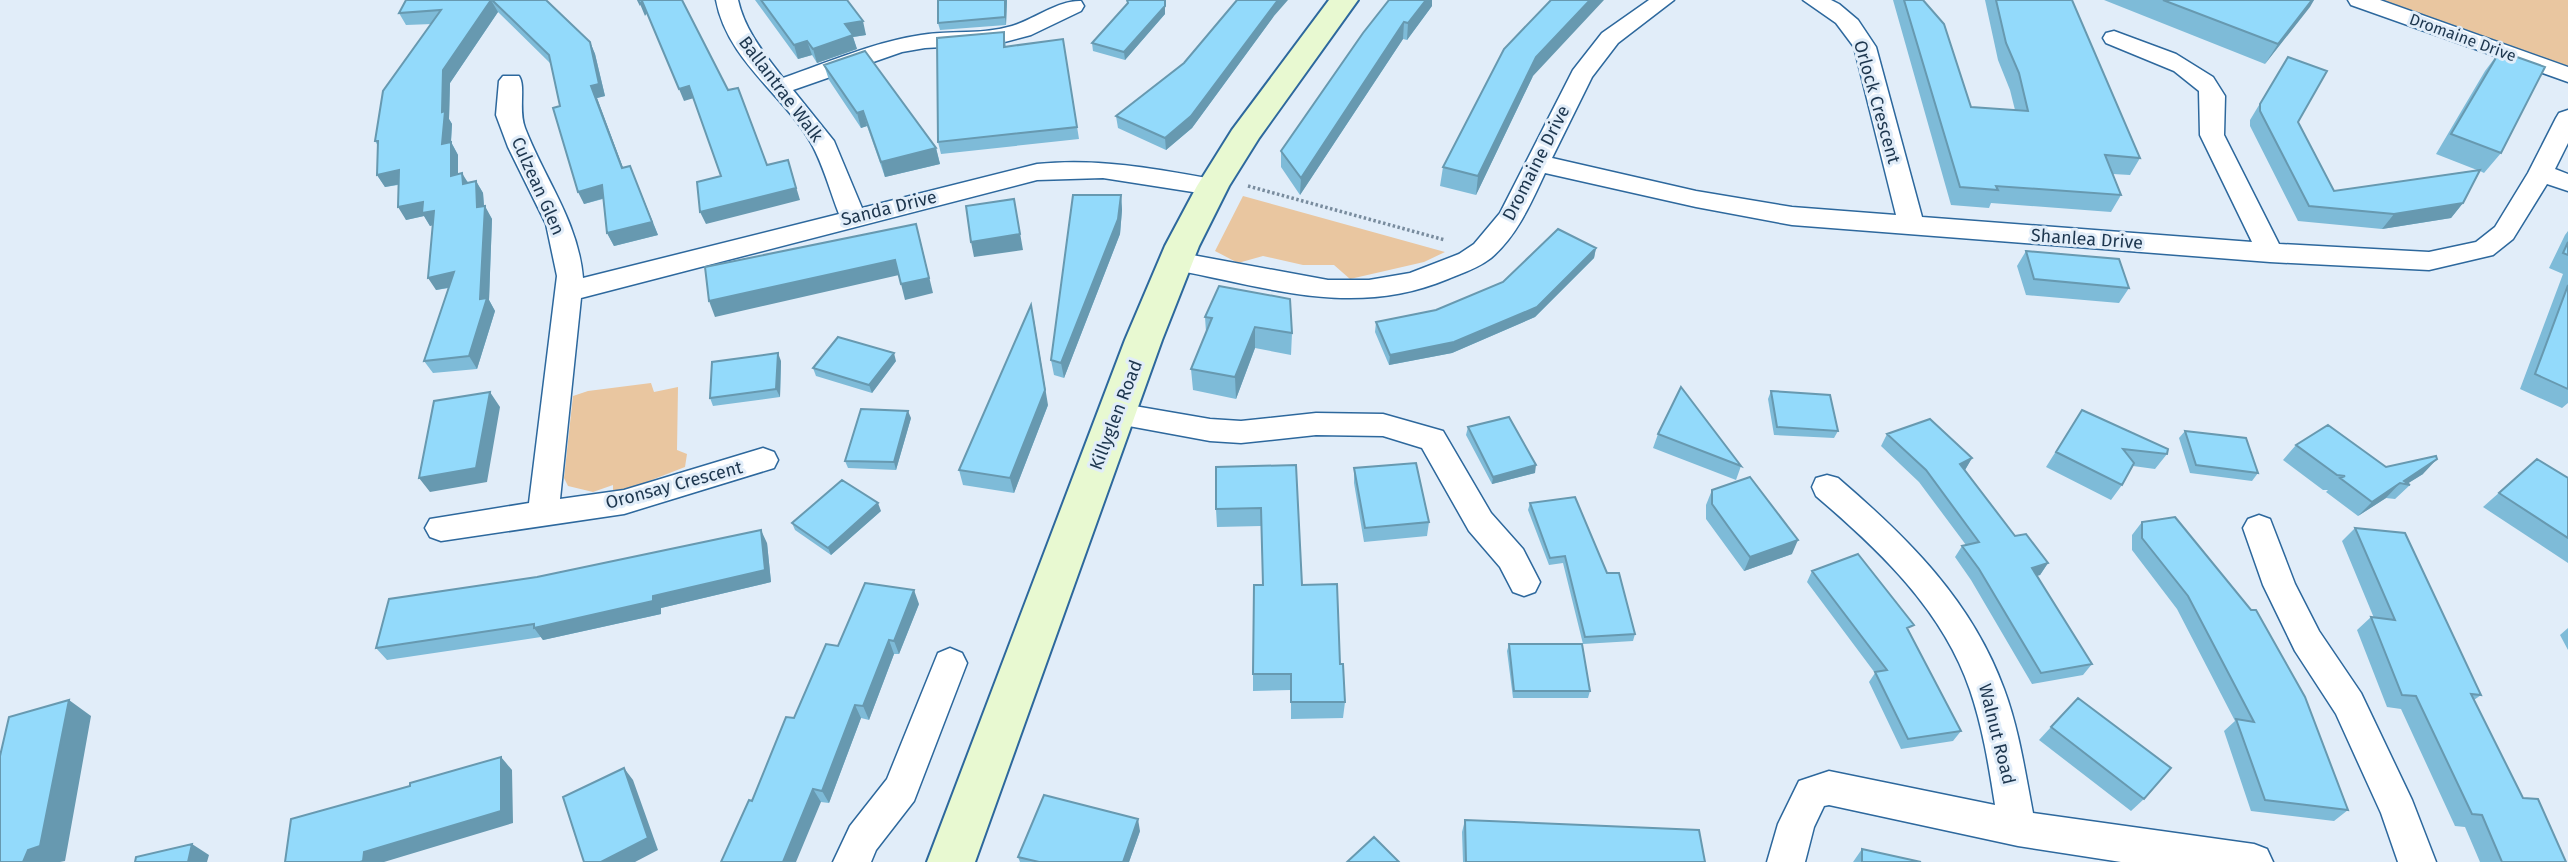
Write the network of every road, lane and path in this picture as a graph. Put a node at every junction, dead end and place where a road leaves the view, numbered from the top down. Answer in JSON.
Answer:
{"nodes":[{"id":1,"x":727,"y":0,"type":"edge"},
{"id":2,"x":1344,"y":0,"type":"edge"},
{"id":3,"x":1663,"y":0,"type":"edge"},
{"id":4,"x":1814,"y":0,"type":"edge"},
{"id":5,"x":2358,"y":0,"type":"edge"},
{"id":6,"x":1073,"y":6,"type":"dead end"},
{"id":7,"x":2114,"y":38,"type":"dead end"},
{"id":8,"x":2568,"y":75,"type":"edge"},
{"id":9,"x":511,"y":81,"type":"dead end"},
{"id":10,"x":779,"y":87,"type":"junction"},
{"id":11,"x":2568,"y":118,"type":"edge"},
{"id":12,"x":1537,"y":163,"type":"junction"},
{"id":13,"x":2541,"y":173,"type":"junction"},
{"id":14,"x":1215,"y":182,"type":"junction"},
{"id":15,"x":2568,"y":183,"type":"edge"},
{"id":16,"x":853,"y":217,"type":"junction"},
{"id":17,"x":1911,"y":225,"type":"junction"},
{"id":18,"x":1483,"y":250,"type":"junction"},
{"id":19,"x":2270,"y":253,"type":"junction"},
{"id":20,"x":1176,"y":261,"type":"junction"},
{"id":21,"x":570,"y":291,"type":"junction"},
{"id":22,"x":1116,"y":414,"type":"junction"},
{"id":23,"x":763,"y":460,"type":"dead end"},
{"id":24,"x":1827,"y":487,"type":"dead end"},
{"id":25,"x":543,"y":513,"type":"junction"},
{"id":26,"x":441,"y":528,"type":"dead end"},
{"id":27,"x":2259,"y":528,"type":"dead end"},
{"id":28,"x":1524,"y":582,"type":"dead end"},
{"id":29,"x":950,"y":663,"type":"dead end"},
{"id":30,"x":2018,"y":829,"type":"junction"},
{"id":31,"x":2189,"y":858,"type":"edge"},
{"id":32,"x":852,"y":862,"type":"edge"},
{"id":33,"x":951,"y":862,"type":"edge"},
{"id":34,"x":1786,"y":862,"type":"edge"},
{"id":35,"x":2254,"y":862,"type":"edge"},
{"id":36,"x":2417,"y":862,"type":"edge"}],
"edges":[{"from":1,"to":10,"type":"street","name":"Ballantrae Walk"},
{"from":2,"to":14,"type":"street","name":"Killyglen Road"},
{"from":3,"to":12,"type":"street","name":"Dromaine Drive"},
{"from":4,"to":17,"type":"street","name":"Orlock Crescent"},
{"from":5,"to":8,"type":"street","name":"Dromaine Drive"},
{"from":6,"to":10,"type":"street"},
{"from":7,"to":19,"type":"street"},
{"from":9,"to":21,"type":"street","name":"Culzean Glen"},
{"from":10,"to":16,"type":"street","name":"Ballantrae Walk"},
{"from":11,"to":13,"type":"street","name":"Shanlea Drive"},
{"from":12,"to":17,"type":"street","name":"Shanlea Drive"},
{"from":12,"to":18,"type":"street","name":"Dromaine Drive"},
{"from":13,"to":15,"type":"street"},
{"from":13,"to":19,"type":"street","name":"Shanlea Drive"},
{"from":14,"to":16,"type":"street","name":"Sanda Drive"},
{"from":14,"to":18,"type":"path"},
{"from":14,"to":20,"type":"street","name":"Killyglen Road"},
{"from":16,"to":21,"type":"street","name":"Sanda Drive"},
{"from":17,"to":19,"type":"street","name":"Shanlea Drive"},
{"from":18,"to":20,"type":"street","name":"Dromaine Drive"},
{"from":20,"to":22,"type":"street","name":"Killyglen Road"},
{"from":21,"to":25,"type":"street"},
{"from":22,"to":28,"type":"street"},
{"from":22,"to":33,"type":"street","name":"Killyglen Road"},
{"from":23,"to":25,"type":"street","name":"Oronsay Crescent"},
{"from":24,"to":30,"type":"street","name":"Walnut Road"},
{"from":25,"to":26,"type":"street","name":"Oronsay Crescent"},
{"from":27,"to":36,"type":"street"},
{"from":29,"to":32,"type":"street"},
{"from":30,"to":31,"type":"street"},
{"from":30,"to":34,"type":"street"},
{"from":31,"to":35,"type":"street"}]}
